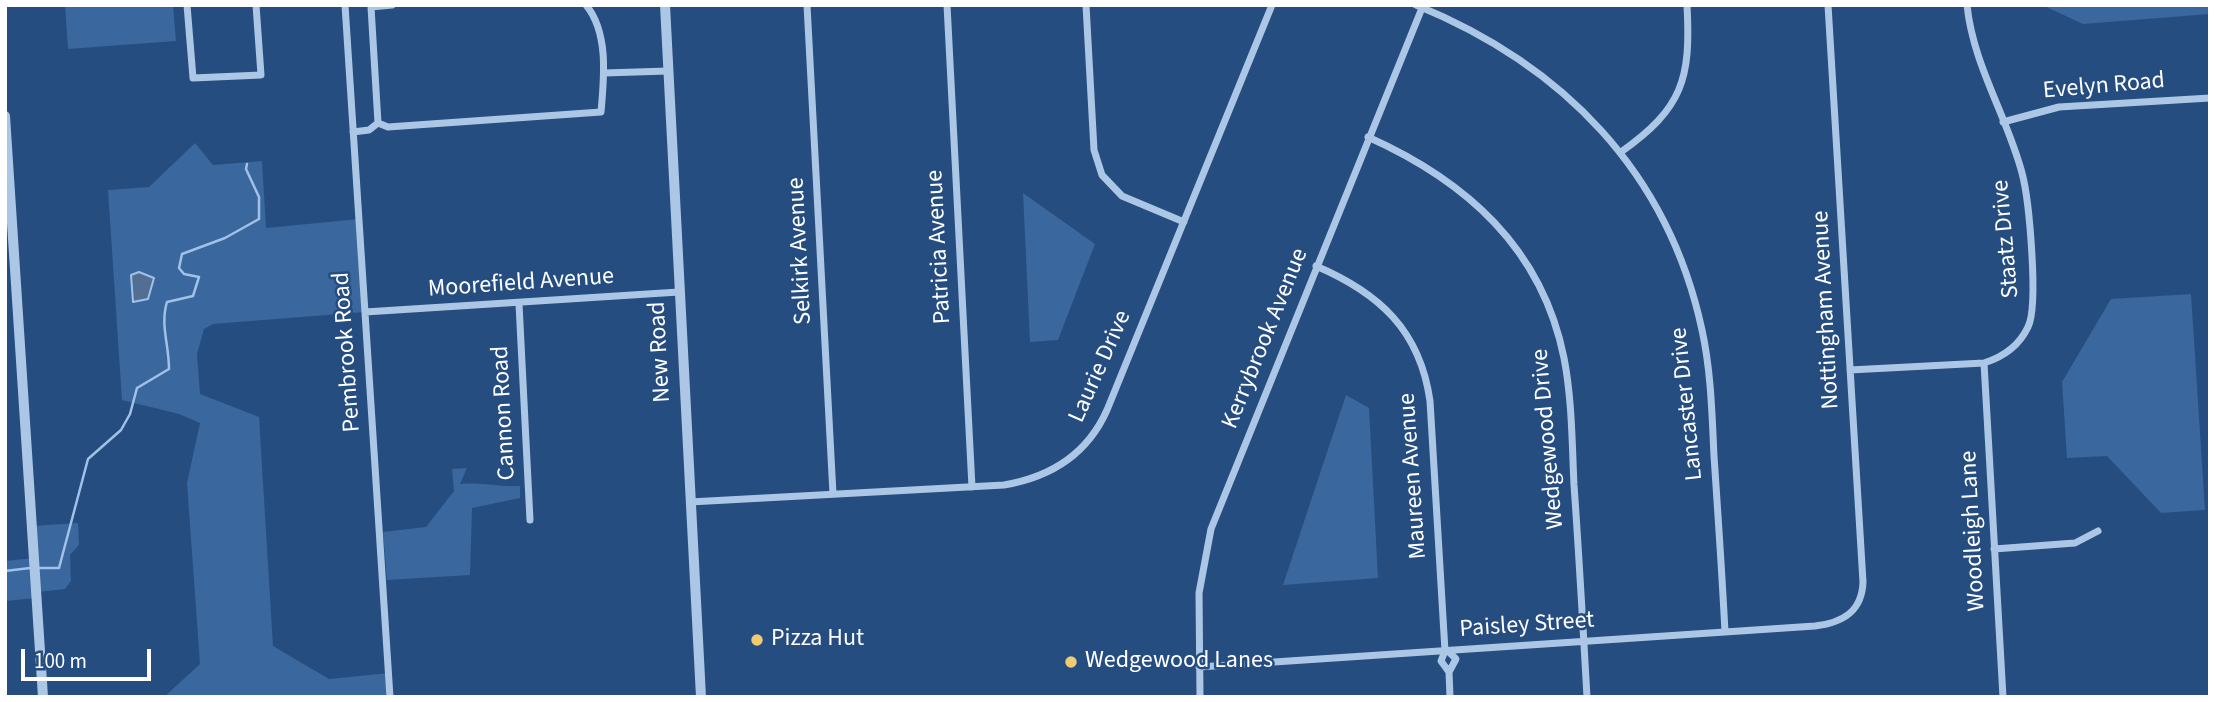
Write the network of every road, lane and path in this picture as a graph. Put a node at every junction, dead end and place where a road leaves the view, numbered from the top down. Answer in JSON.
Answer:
{"nodes":[{"id":1,"x":187,"y":5,"type":"edge"},
{"id":2,"x":256,"y":5,"type":"edge"},
{"id":3,"x":345,"y":5,"type":"edge"},
{"id":4,"x":392,"y":5,"type":"edge"},
{"id":5,"x":586,"y":5,"type":"edge"},
{"id":6,"x":664,"y":5,"type":"edge"},
{"id":7,"x":807,"y":5,"type":"edge"},
{"id":8,"x":947,"y":5,"type":"edge"},
{"id":9,"x":1086,"y":5,"type":"edge"},
{"id":10,"x":1272,"y":5,"type":"edge"},
{"id":11,"x":1687,"y":5,"type":"edge"},
{"id":12,"x":1828,"y":5,"type":"edge"},
{"id":13,"x":1967,"y":5,"type":"edge"},
{"id":14,"x":1419,"y":6,"type":"edge"},
{"id":15,"x":668,"y":71,"type":"junction"},
{"id":16,"x":604,"y":73,"type":"junction"},
{"id":17,"x":2210,"y":98,"type":"edge"},
{"id":18,"x":5,"y":116,"type":"edge"},
{"id":19,"x":2003,"y":122,"type":"junction"},
{"id":20,"x":378,"y":123,"type":"junction"},
{"id":21,"x":353,"y":132,"type":"junction"},
{"id":22,"x":1368,"y":137,"type":"junction"},
{"id":23,"x":1621,"y":152,"type":"junction"},
{"id":24,"x":1184,"y":222,"type":"junction"},
{"id":25,"x":1316,"y":266,"type":"junction"},
{"id":26,"x":11,"y":286,"type":"edge"},
{"id":27,"x":679,"y":292,"type":"junction"},
{"id":28,"x":519,"y":304,"type":"junction"},
{"id":29,"x":365,"y":312,"type":"junction"},
{"id":30,"x":1984,"y":363,"type":"junction"},
{"id":31,"x":1850,"y":370,"type":"junction"},
{"id":32,"x":972,"y":487,"type":"junction"},
{"id":33,"x":832,"y":494,"type":"junction"},
{"id":34,"x":690,"y":502,"type":"junction"},
{"id":35,"x":530,"y":520,"type":"dead end"},
{"id":36,"x":2098,"y":531,"type":"dead end"},
{"id":37,"x":1994,"y":549,"type":"junction"},
{"id":38,"x":1854,"y":610,"type":"joint"},
{"id":39,"x":1725,"y":632,"type":"junction"},
{"id":40,"x":1584,"y":641,"type":"junction"},
{"id":41,"x":1445,"y":651,"type":"junction"},
{"id":42,"x":1199,"y":667,"type":"junction"},
{"id":43,"x":1449,"y":672,"type":"junction"},
{"id":44,"x":43,"y":697,"type":"edge"},
{"id":45,"x":390,"y":697,"type":"edge"},
{"id":46,"x":701,"y":697,"type":"edge"},
{"id":47,"x":1200,"y":697,"type":"edge"},
{"id":48,"x":1450,"y":697,"type":"edge"},
{"id":49,"x":1587,"y":697,"type":"edge"},
{"id":50,"x":2003,"y":697,"type":"edge"}],
"edges":[{"from":1,"to":2,"type":"street"},
{"from":3,"to":21,"type":"street","name":"Pembrook Road"},
{"from":4,"to":20,"type":"street"},
{"from":5,"to":16,"type":"street"},
{"from":6,"to":15,"type":"street","name":"New Road"},
{"from":7,"to":33,"type":"street","name":"Selkirk Avenue"},
{"from":8,"to":32,"type":"street","name":"Patricia Avenue"},
{"from":9,"to":24,"type":"street"},
{"from":10,"to":24,"type":"street","name":"Laurie Drive"},
{"from":11,"to":23,"type":"street"},
{"from":12,"to":31,"type":"street","name":"Nottingham Avenue"},
{"from":13,"to":19,"type":"street","name":"Staatz Drive"},
{"from":14,"to":22,"type":"street","name":"Kerrybrook Avenue"},
{"from":14,"to":23,"type":"street","name":"Lancaster Drive"},
{"from":15,"to":16,"type":"street"},
{"from":15,"to":27,"type":"street","name":"New Road"},
{"from":16,"to":20,"type":"street"},
{"from":17,"to":19,"type":"street","name":"Evelyn Road"},
{"from":18,"to":26,"type":"street"},
{"from":19,"to":30,"type":"street","name":"Staatz Drive"},
{"from":20,"to":21,"type":"street"},
{"from":21,"to":29,"type":"street","name":"Pembrook Road"},
{"from":22,"to":25,"type":"street","name":"Kerrybrook Avenue"},
{"from":22,"to":40,"type":"street","name":"Wedgewood Drive"},
{"from":23,"to":39,"type":"street","name":"Lancaster Drive"},
{"from":24,"to":32,"type":"street","name":"Laurie Drive"},
{"from":25,"to":41,"type":"street","name":"Maureen Avenue"},
{"from":25,"to":42,"type":"street","name":"Kerrybrook Avenue"},
{"from":26,"to":44,"type":"street"},
{"from":27,"to":28,"type":"street","name":"Moorefield Avenue"},
{"from":27,"to":34,"type":"street","name":"New Road"},
{"from":28,"to":29,"type":"street","name":"Moorefield Avenue"},
{"from":28,"to":35,"type":"street","name":"Cannon Road"},
{"from":29,"to":45,"type":"street","name":"Pembrook Road"},
{"from":30,"to":31,"type":"street","name":"Staatz Drive"},
{"from":30,"to":37,"type":"street","name":"Woodleigh Lane"},
{"from":31,"to":38,"type":"street","name":"Nottingham Avenue"},
{"from":32,"to":33,"type":"street","name":"Laurie Drive"},
{"from":33,"to":34,"type":"street","name":"Laurie Drive"},
{"from":34,"to":46,"type":"street","name":"New Road"},
{"from":36,"to":37,"type":"street"},
{"from":37,"to":50,"type":"street","name":"Woodleigh Lane"},
{"from":38,"to":39,"type":"street","name":"Paisley Street"},
{"from":39,"to":40,"type":"street","name":"Paisley Street"},
{"from":40,"to":41,"type":"street","name":"Paisley Street"},
{"from":40,"to":49,"type":"street","name":"Wedgewood Drive"},
{"from":41,"to":42,"type":"street","name":"Paisley Street"},
{"from":41,"to":43,"type":"street"},
{"from":41,"to":43,"type":"street"},
{"from":42,"to":47,"type":"street","name":"Kerrybrook Avenue"},
{"from":43,"to":48,"type":"street"}]}
